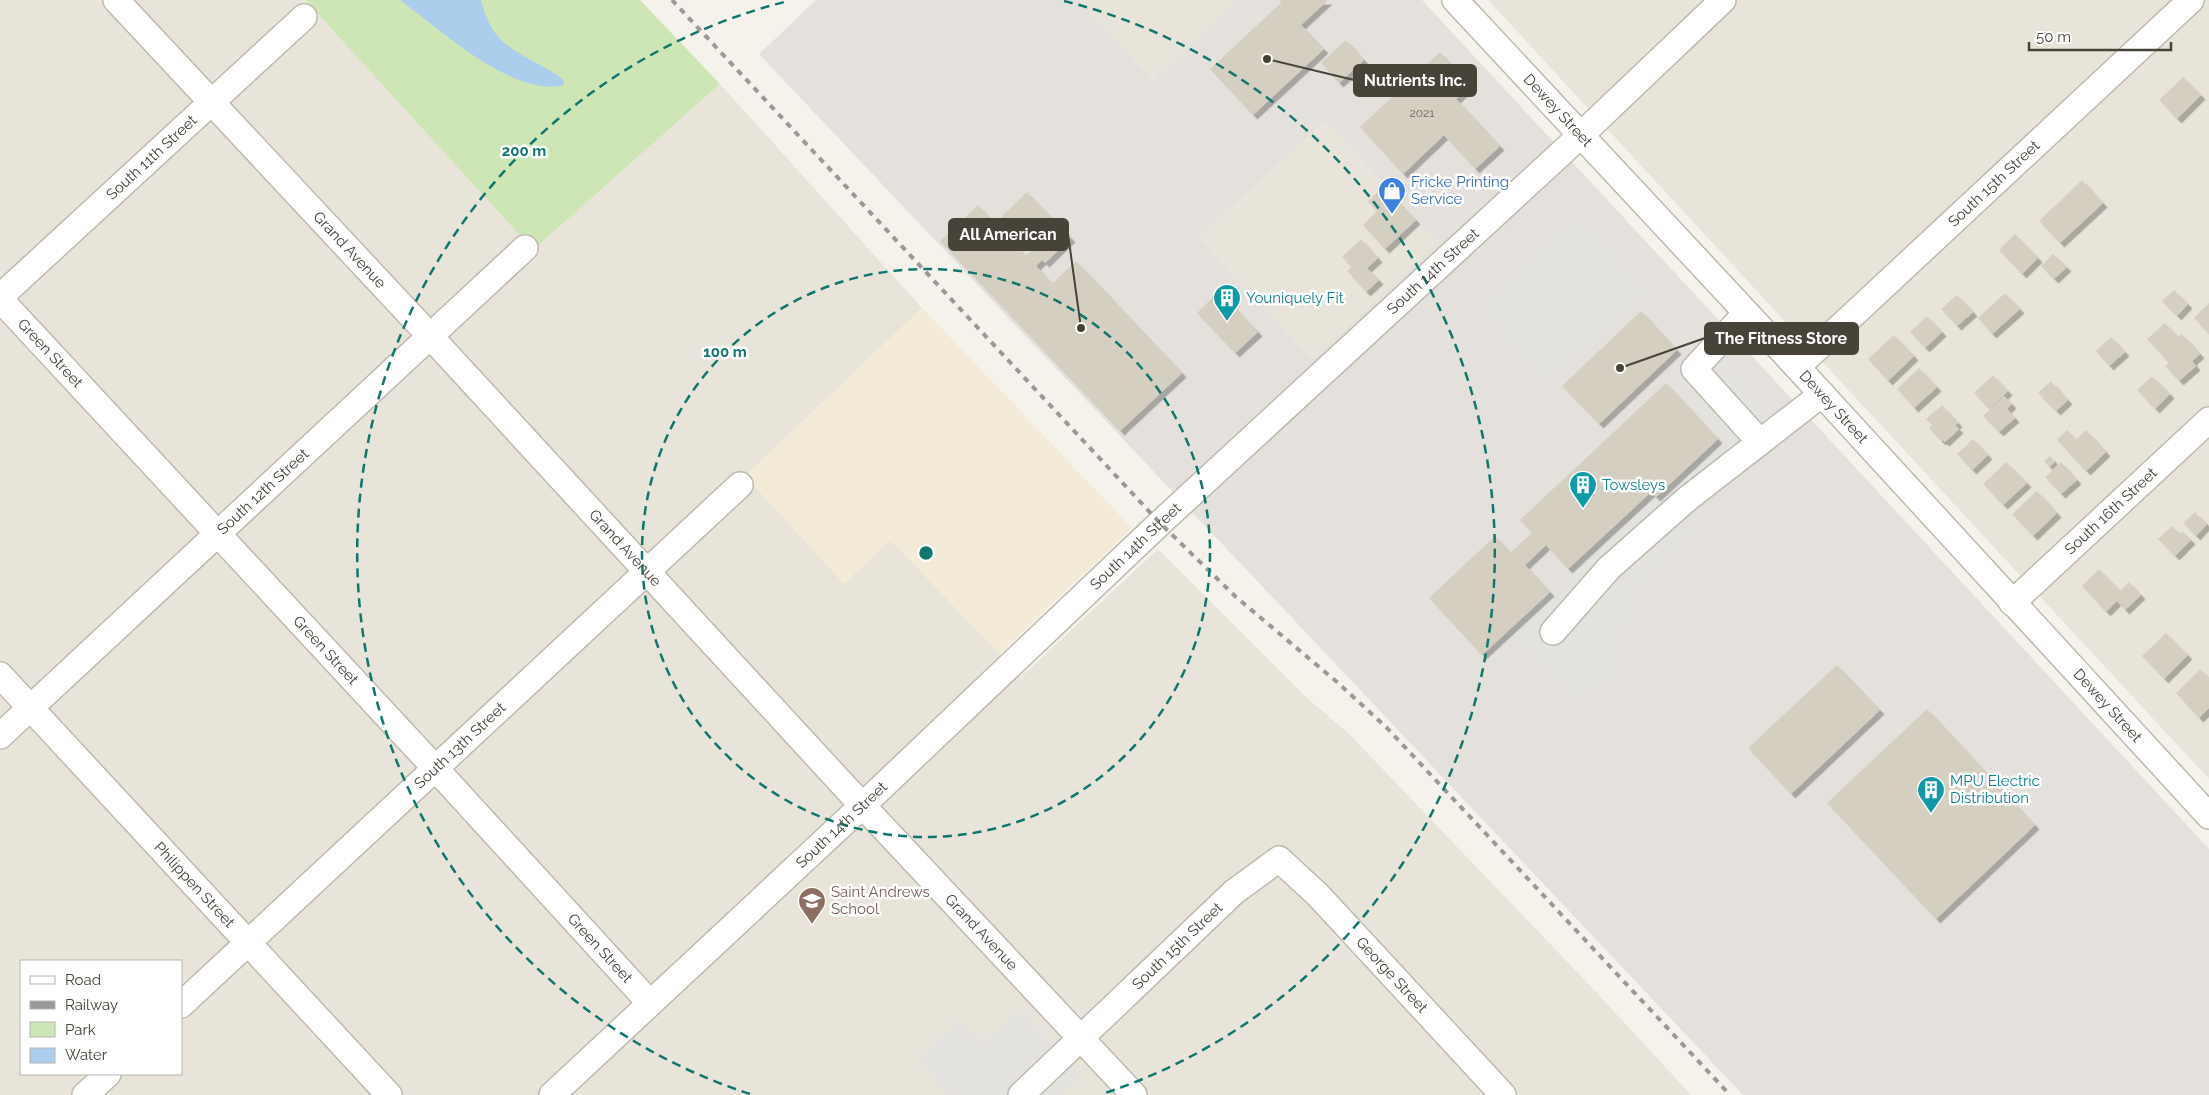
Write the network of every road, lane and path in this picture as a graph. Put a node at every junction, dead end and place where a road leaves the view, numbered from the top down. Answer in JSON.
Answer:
{"nodes":[{"id":1,"x":116,"y":0,"type":"edge"},
{"id":2,"x":1455,"y":0,"type":"edge"},
{"id":3,"x":1723,"y":0,"type":"edge"},
{"id":4,"x":2191,"y":0,"type":"edge"},
{"id":5,"x":304,"y":17,"type":"dead end"},
{"id":6,"x":212,"y":104,"type":"junction"},
{"id":7,"x":1581,"y":135,"type":"junction"},
{"id":8,"x":525,"y":248,"type":"dead end"},
{"id":9,"x":0,"y":298,"type":"edge"},
{"id":10,"x":1746,"y":313,"type":"junction"},
{"id":11,"x":430,"y":336,"type":"junction"},
{"id":12,"x":1797,"y":367,"type":"junction"},
{"id":13,"x":1822,"y":394,"type":"junction"},
{"id":14,"x":2209,"y":420,"type":"edge"},
{"id":15,"x":1760,"y":442,"type":"junction"},
{"id":16,"x":740,"y":485,"type":"dead end"},
{"id":17,"x":217,"y":535,"type":"junction"},
{"id":18,"x":647,"y":573,"type":"junction"},
{"id":19,"x":2012,"y":603,"type":"junction"},
{"id":20,"x":1553,"y":632,"type":"dead end"},
{"id":21,"x":0,"y":676,"type":"edge"},
{"id":22,"x":30,"y":708,"type":"junction"},
{"id":23,"x":0,"y":736,"type":"edge"},
{"id":24,"x":435,"y":768,"type":"junction"},
{"id":25,"x":863,"y":805,"type":"junction"},
{"id":26,"x":2209,"y":816,"type":"edge"},
{"id":27,"x":1279,"y":859,"type":"joint"},
{"id":28,"x":249,"y":942,"type":"junction"},
{"id":29,"x":650,"y":1003,"type":"junction"},
{"id":30,"x":182,"y":1004,"type":"edge"},
{"id":31,"x":1082,"y":1038,"type":"junction"},
{"id":32,"x":107,"y":1075,"type":"edge"},
{"id":33,"x":85,"y":1095,"type":"edge"},
{"id":34,"x":389,"y":1095,"type":"edge"},
{"id":35,"x":552,"y":1095,"type":"edge"},
{"id":36,"x":1021,"y":1095,"type":"edge"},
{"id":37,"x":1134,"y":1095,"type":"edge"},
{"id":38,"x":1503,"y":1095,"type":"edge"}],
"edges":[{"from":1,"to":6,"type":"street","name":"Grand Avenue"},
{"from":2,"to":7,"type":"street","name":"Dewey Street"},
{"from":3,"to":7,"type":"street","name":"South 14th Street"},
{"from":4,"to":12,"type":"street","name":"South 15th Street"},
{"from":5,"to":6,"type":"street","name":"South 11th Street"},
{"from":6,"to":9,"type":"street","name":"South 11th Street"},
{"from":6,"to":11,"type":"street","name":"Grand Avenue"},
{"from":7,"to":10,"type":"street","name":"Dewey Street"},
{"from":7,"to":25,"type":"street","name":"South 14th Street"},
{"from":8,"to":11,"type":"street","name":"South 12th Street"},
{"from":9,"to":17,"type":"street","name":"Green Street"},
{"from":10,"to":12,"type":"street","name":"Dewey Street"},
{"from":10,"to":15,"type":"street"},
{"from":11,"to":17,"type":"street","name":"South 12th Street"},
{"from":11,"to":18,"type":"street","name":"Grand Avenue"},
{"from":12,"to":13,"type":"street","name":"Dewey Street"},
{"from":13,"to":15,"type":"street"},
{"from":13,"to":19,"type":"street","name":"Dewey Street"},
{"from":14,"to":19,"type":"street","name":"South 16th Street"},
{"from":15,"to":20,"type":"street"},
{"from":16,"to":18,"type":"street","name":"South 13th Street"},
{"from":17,"to":22,"type":"street","name":"South 12th Street"},
{"from":17,"to":24,"type":"street","name":"Green Street"},
{"from":18,"to":24,"type":"street","name":"South 13th Street"},
{"from":18,"to":25,"type":"street","name":"Grand Avenue"},
{"from":19,"to":26,"type":"street","name":"Dewey Street"},
{"from":21,"to":22,"type":"street","name":"Philippen Street"},
{"from":22,"to":23,"type":"street","name":"South 12th Street"},
{"from":22,"to":28,"type":"street","name":"Philippen Street"},
{"from":24,"to":28,"type":"street","name":"South 13th Street"},
{"from":24,"to":29,"type":"street","name":"Green Street"},
{"from":25,"to":29,"type":"street","name":"South 14th Street"},
{"from":25,"to":31,"type":"street","name":"Grand Avenue"},
{"from":27,"to":31,"type":"street","name":"South 15th Street"},
{"from":27,"to":38,"type":"street","name":"George Street"},
{"from":28,"to":30,"type":"street","name":"South 13th Street"},
{"from":28,"to":34,"type":"street","name":"Philippen Street"},
{"from":29,"to":35,"type":"street","name":"South 14th Street"},
{"from":31,"to":36,"type":"street","name":"South 15th Street"},
{"from":31,"to":37,"type":"street","name":"Grand Avenue"},
{"from":32,"to":33,"type":"street"}]}
